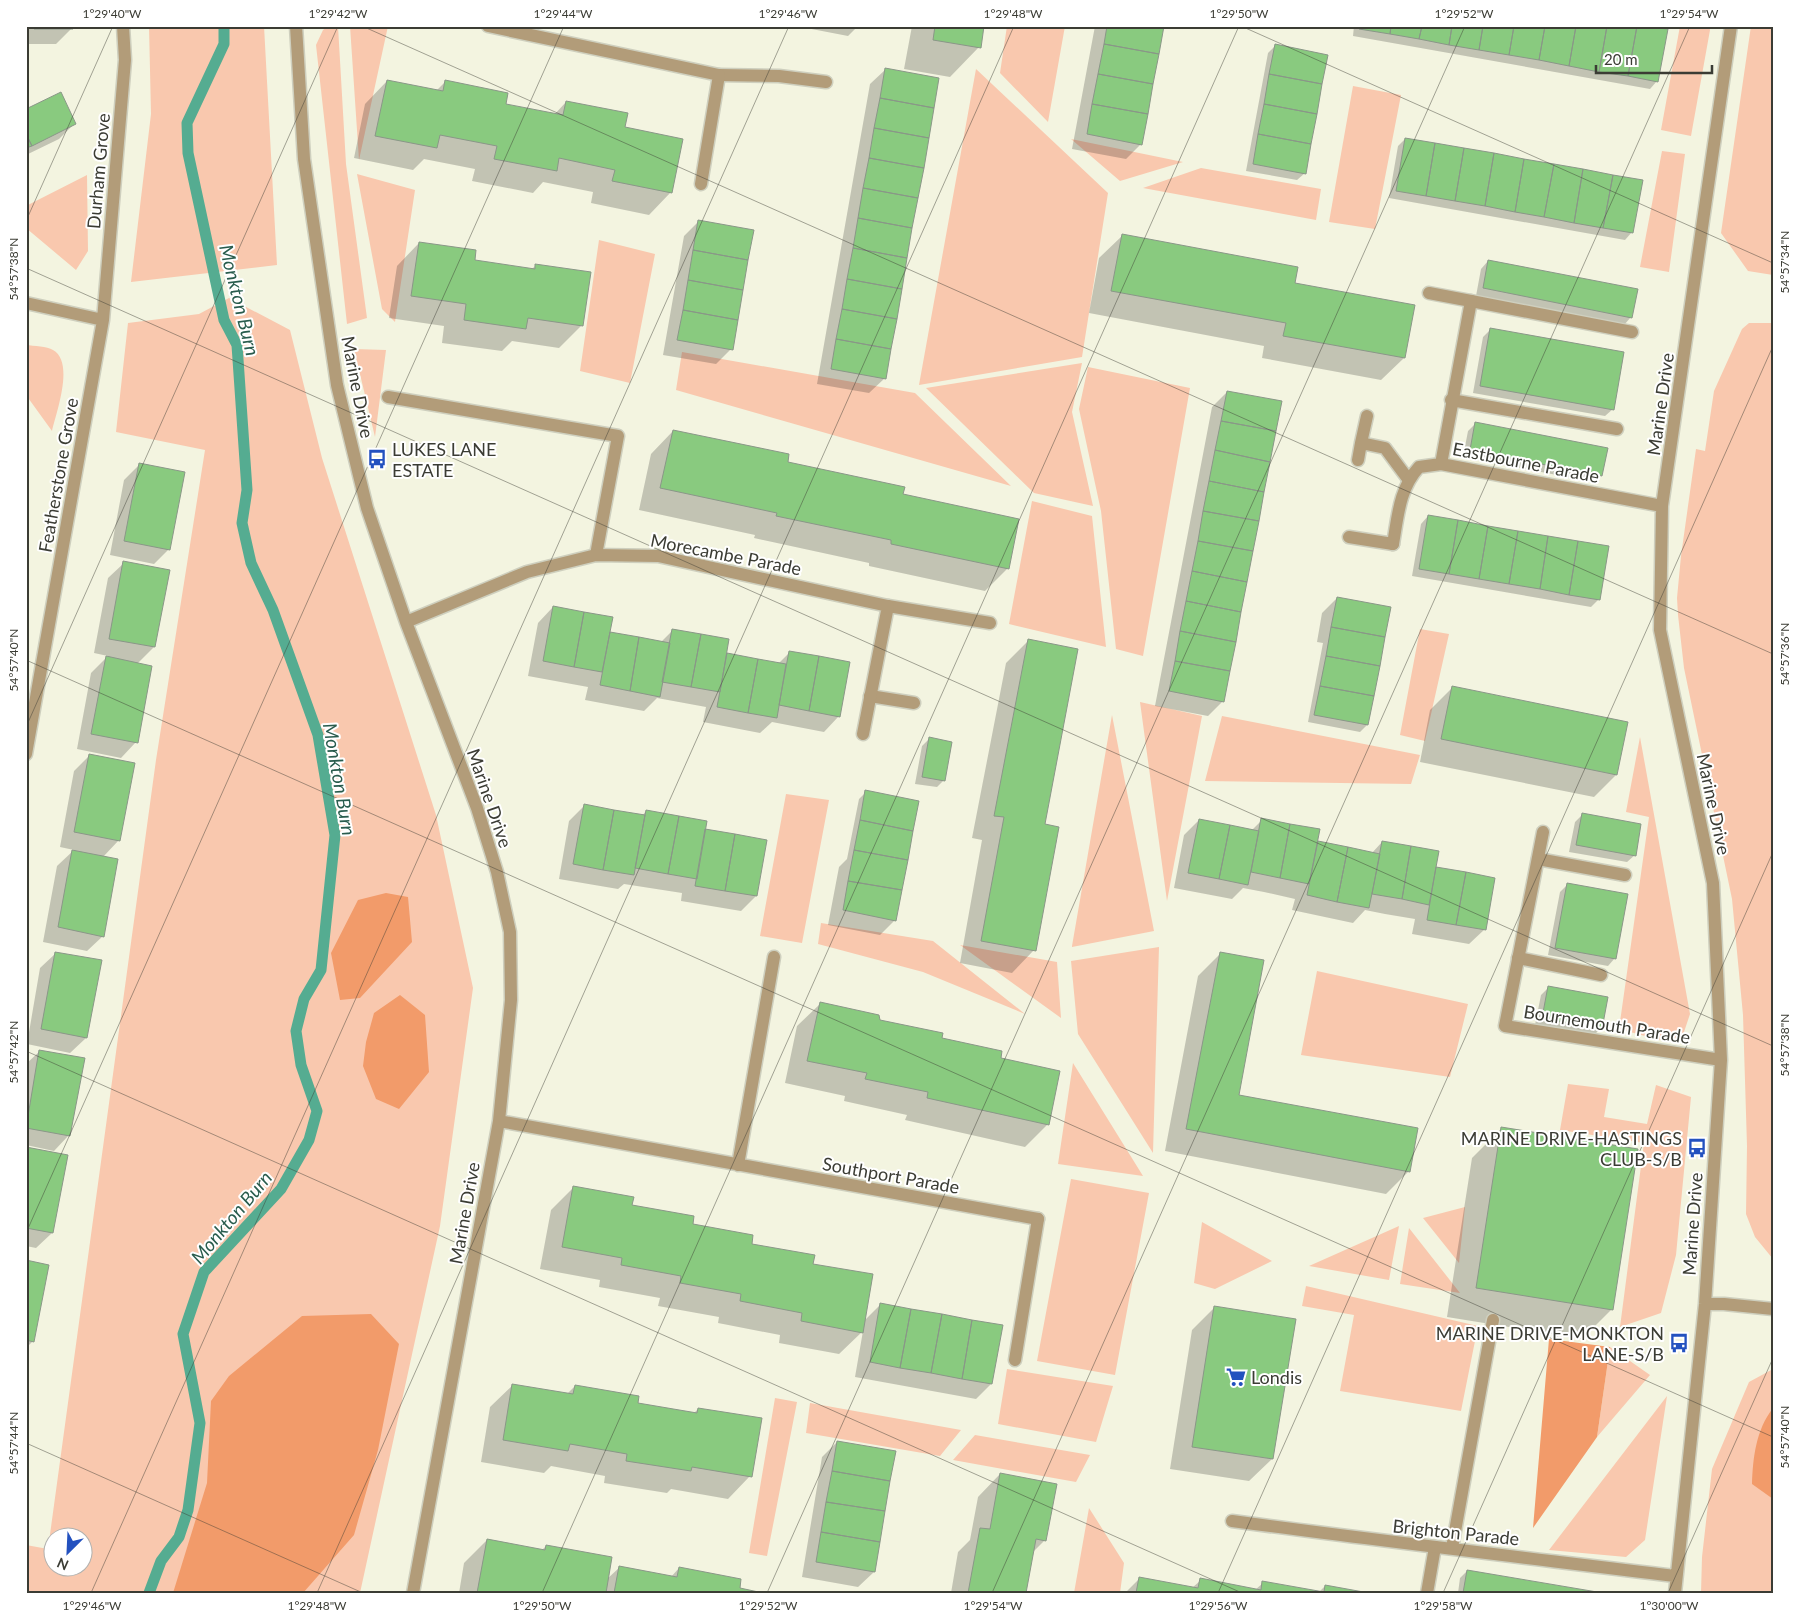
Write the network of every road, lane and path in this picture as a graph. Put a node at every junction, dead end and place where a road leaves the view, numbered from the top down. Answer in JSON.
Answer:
{"nodes":[{"id":1,"x":123,"y":26,"type":"edge"},
{"id":2,"x":296,"y":26,"type":"edge"},
{"id":3,"x":488,"y":26,"type":"edge"},
{"id":4,"x":1731,"y":26,"type":"edge"},
{"id":5,"x":719,"y":75,"type":"junction"},
{"id":6,"x":826,"y":82,"type":"dead end"},
{"id":7,"x":701,"y":184,"type":"dead end"},
{"id":8,"x":1429,"y":293,"type":"dead end"},
{"id":9,"x":1470,"y":301,"type":"junction"},
{"id":10,"x":26,"y":303,"type":"edge"},
{"id":11,"x":103,"y":320,"type":"junction"},
{"id":12,"x":1632,"y":332,"type":"dead end"},
{"id":13,"x":388,"y":397,"type":"dead end"},
{"id":14,"x":1452,"y":400,"type":"junction"},
{"id":15,"x":1367,"y":416,"type":"dead end"},
{"id":16,"x":1616,"y":429,"type":"dead end"},
{"id":17,"x":1361,"y":443,"type":"junction"},
{"id":18,"x":1358,"y":460,"type":"dead end"},
{"id":19,"x":1441,"y":464,"type":"junction"},
{"id":20,"x":1408,"y":479,"type":"junction"},
{"id":21,"x":1662,"y":506,"type":"junction"},
{"id":22,"x":1349,"y":537,"type":"dead end"},
{"id":23,"x":596,"y":555,"type":"junction"},
{"id":24,"x":888,"y":606,"type":"junction"},
{"id":25,"x":406,"y":622,"type":"junction"},
{"id":26,"x":990,"y":622,"type":"dead end"},
{"id":27,"x":870,"y":696,"type":"junction"},
{"id":28,"x":914,"y":703,"type":"dead end"},
{"id":29,"x":863,"y":734,"type":"dead end"},
{"id":30,"x":26,"y":754,"type":"edge"},
{"id":31,"x":1543,"y":832,"type":"dead end"},
{"id":32,"x":1538,"y":859,"type":"junction"},
{"id":33,"x":1625,"y":875,"type":"dead end"},
{"id":34,"x":774,"y":957,"type":"dead end"},
{"id":35,"x":1518,"y":958,"type":"junction"},
{"id":36,"x":1601,"y":975,"type":"dead end"},
{"id":37,"x":1721,"y":1060,"type":"junction"},
{"id":38,"x":499,"y":1121,"type":"junction"},
{"id":39,"x":738,"y":1165,"type":"junction"},
{"id":40,"x":1705,"y":1304,"type":"junction"},
{"id":41,"x":1773,"y":1309,"type":"edge"},
{"id":42,"x":1493,"y":1320,"type":"dead end"},
{"id":43,"x":1016,"y":1360,"type":"dead end"},
{"id":44,"x":1232,"y":1521,"type":"dead end"},
{"id":45,"x":1435,"y":1547,"type":"junction"},
{"id":46,"x":1452,"y":1548,"type":"junction"},
{"id":47,"x":1675,"y":1576,"type":"junction"},
{"id":48,"x":413,"y":1593,"type":"edge"},
{"id":49,"x":1428,"y":1593,"type":"edge"},
{"id":50,"x":1675,"y":1593,"type":"edge"}],
"edges":[{"from":1,"to":11,"type":"street","name":"Durham Grove"},
{"from":2,"to":25,"type":"street","name":"Marine Drive"},
{"from":3,"to":5,"type":"street"},
{"from":4,"to":21,"type":"street","name":"Marine Drive"},
{"from":5,"to":6,"type":"street"},
{"from":5,"to":7,"type":"street"},
{"from":8,"to":9,"type":"street"},
{"from":9,"to":12,"type":"street"},
{"from":9,"to":14,"type":"street","name":"Eastbourne Parade"},
{"from":10,"to":11,"type":"street"},
{"from":11,"to":30,"type":"street","name":"Featherstone Grove"},
{"from":13,"to":23,"type":"street"},
{"from":14,"to":16,"type":"street"},
{"from":14,"to":19,"type":"street","name":"Eastbourne Parade"},
{"from":15,"to":17,"type":"street"},
{"from":17,"to":18,"type":"street"},
{"from":17,"to":20,"type":"street"},
{"from":19,"to":20,"type":"street"},
{"from":19,"to":21,"type":"street","name":"Eastbourne Parade"},
{"from":20,"to":22,"type":"street"},
{"from":21,"to":37,"type":"street","name":"Marine Drive"},
{"from":23,"to":24,"type":"street","name":"Morecambe Parade"},
{"from":23,"to":25,"type":"street","name":"Morecambe Parade"},
{"from":24,"to":26,"type":"street","name":"Morecambe Parade"},
{"from":24,"to":27,"type":"street"},
{"from":25,"to":38,"type":"street","name":"Marine Drive"},
{"from":27,"to":28,"type":"street"},
{"from":27,"to":29,"type":"street"},
{"from":31,"to":32,"type":"street","name":"Bournemouth Parade"},
{"from":32,"to":33,"type":"street"},
{"from":32,"to":35,"type":"street","name":"Bournemouth Parade"},
{"from":34,"to":39,"type":"street"},
{"from":35,"to":36,"type":"street"},
{"from":35,"to":37,"type":"street","name":"Bournemouth Parade"},
{"from":37,"to":40,"type":"street","name":"Marine Drive"},
{"from":38,"to":39,"type":"street","name":"Southport Parade"},
{"from":38,"to":48,"type":"street","name":"Marine Drive"},
{"from":39,"to":43,"type":"street","name":"Southport Parade"},
{"from":40,"to":41,"type":"street"},
{"from":40,"to":47,"type":"street","name":"Marine Drive"},
{"from":42,"to":46,"type":"street"},
{"from":44,"to":45,"type":"street","name":"Brighton Parade"},
{"from":45,"to":46,"type":"street","name":"Brighton Parade"},
{"from":45,"to":49,"type":"street"},
{"from":46,"to":47,"type":"street","name":"Brighton Parade"},
{"from":47,"to":50,"type":"street","name":"Marine Drive"}]}
